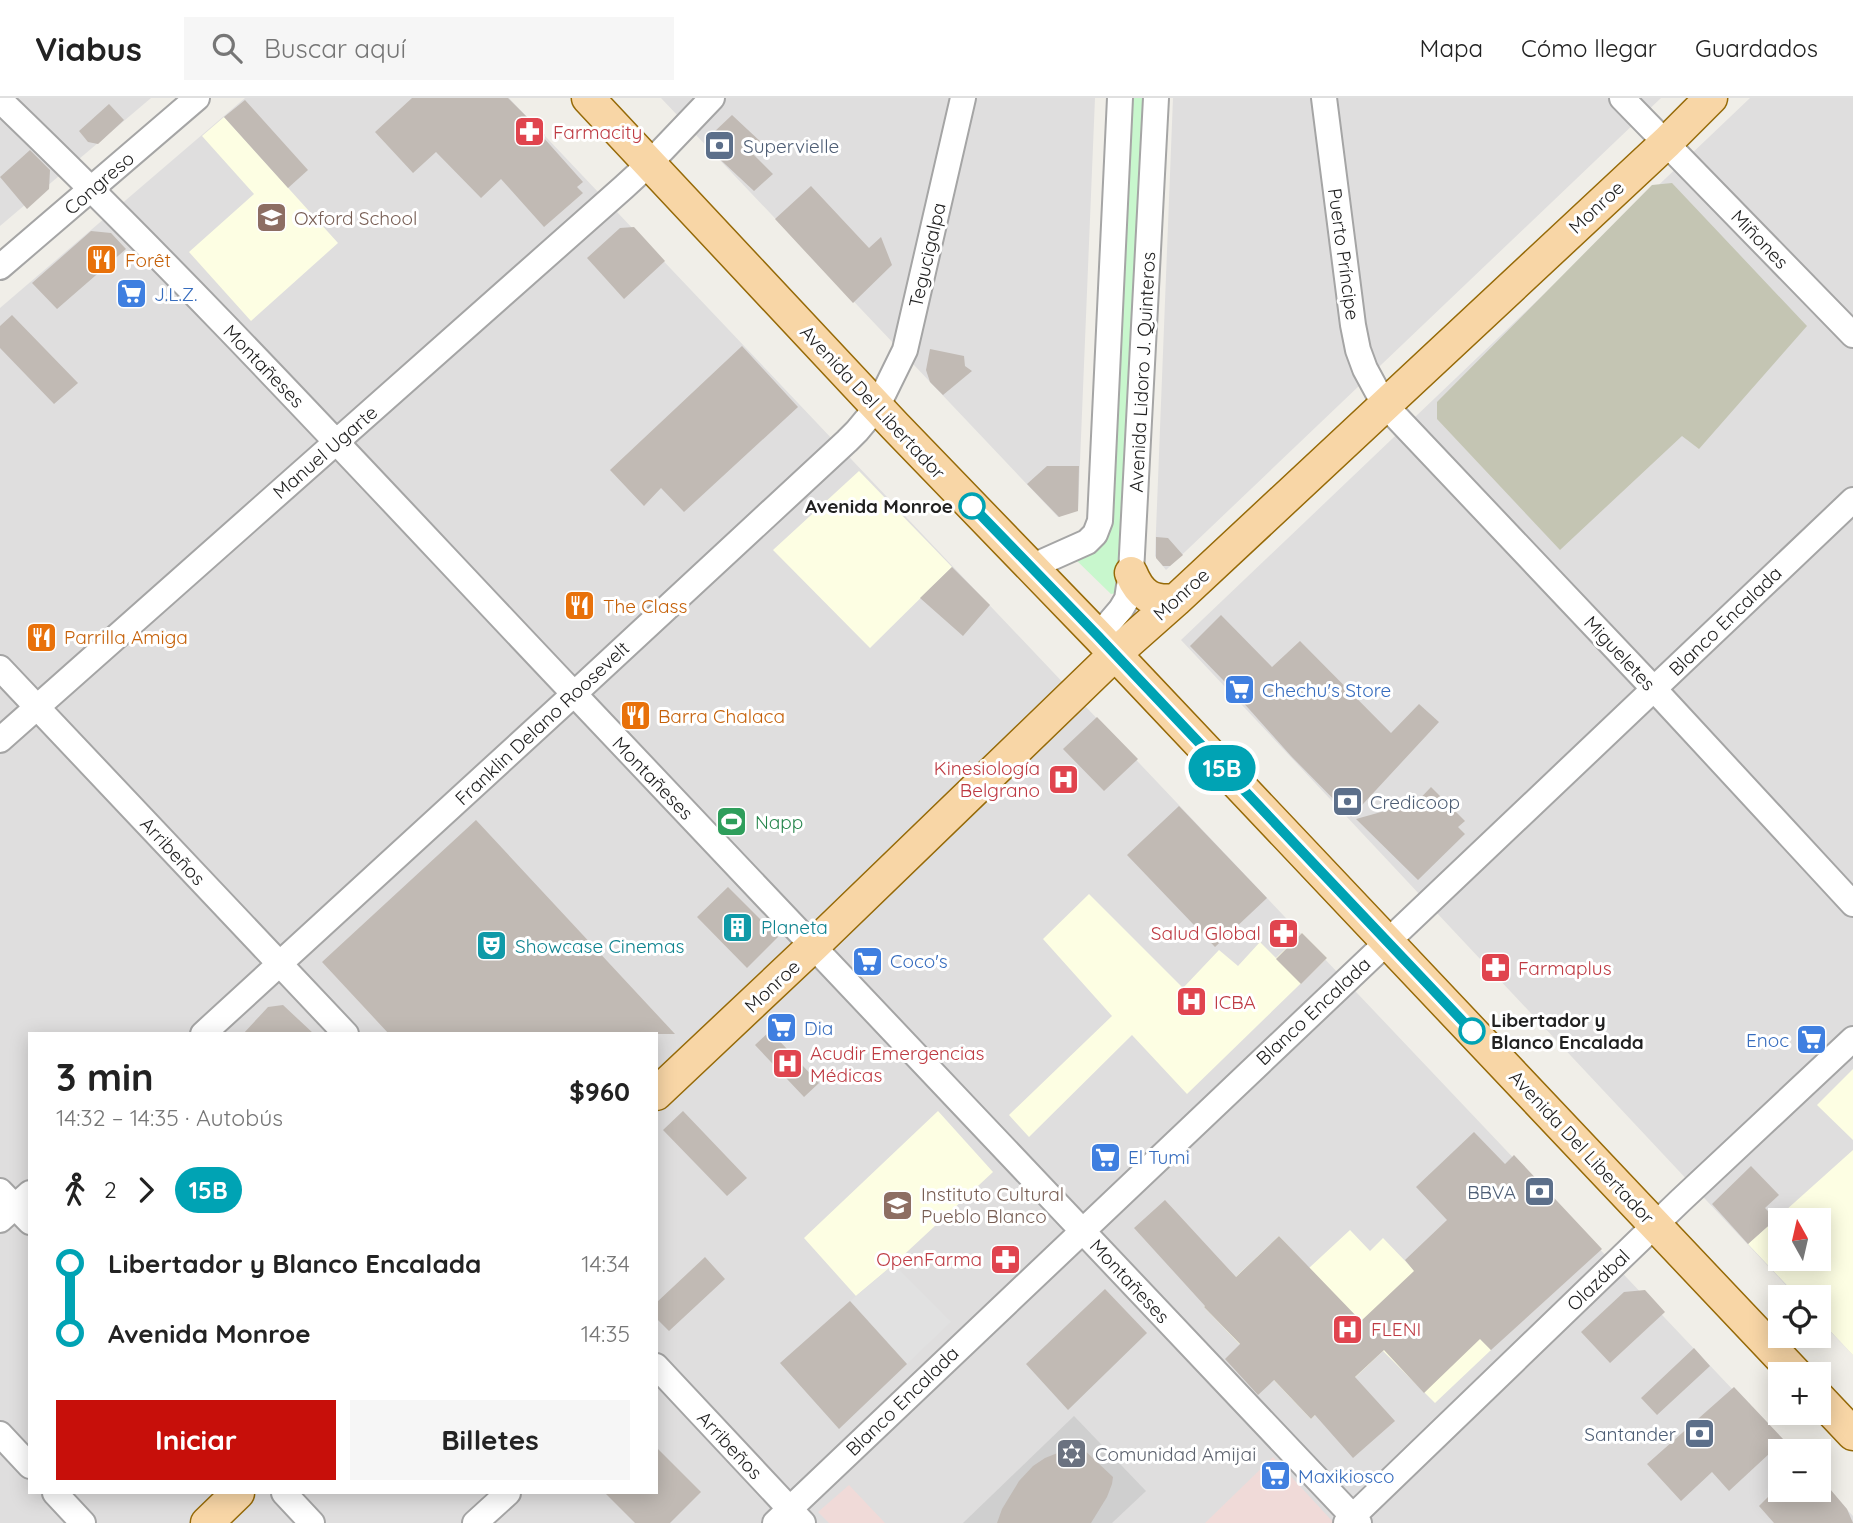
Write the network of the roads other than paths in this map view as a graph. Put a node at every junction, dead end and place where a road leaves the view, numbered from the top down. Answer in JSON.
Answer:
{"nodes":[{"id":1,"x":197,"y":98,"type":"edge"},
{"id":2,"x":588,"y":98,"type":"edge"},
{"id":3,"x":712,"y":98,"type":"edge"},
{"id":4,"x":963,"y":98,"type":"edge"},
{"id":5,"x":1120,"y":98,"type":"edge"},
{"id":6,"x":1156,"y":98,"type":"edge"},
{"id":7,"x":1324,"y":98,"type":"edge"},
{"id":8,"x":1622,"y":98,"type":"edge"},
{"id":9,"x":1711,"y":98,"type":"edge"},
{"id":10,"x":0,"y":100,"type":"edge"},
{"id":11,"x":1667,"y":142,"type":"junction"},
{"id":12,"x":649,"y":163,"type":"junction"},
{"id":13,"x":92,"y":189,"type":"junction"},
{"id":14,"x":0,"y":267,"type":"edge"},
{"id":15,"x":1853,"y":335,"type":"edge"},
{"id":16,"x":1384,"y":404,"type":"junction"},
{"id":17,"x":877,"y":407,"type":"junction"},
{"id":18,"x":337,"y":442,"type":"junction"},
{"id":19,"x":1853,"y":500,"type":"edge"},
{"id":20,"x":1031,"y":567,"type":"junction"},
{"id":21,"x":1131,"y":573,"type":"junction"},
{"id":22,"x":1176,"y":600,"type":"junction"},
{"id":23,"x":1107,"y":645,"type":"junction"},
{"id":24,"x":0,"y":668,"type":"edge"},
{"id":25,"x":1654,"y":689,"type":"junction"},
{"id":26,"x":574,"y":694,"type":"junction"},
{"id":27,"x":37,"y":707,"type":"junction"},
{"id":28,"x":0,"y":740,"type":"edge"},
{"id":29,"x":1853,"y":904,"type":"edge"},
{"id":30,"x":1387,"y":942,"type":"junction"},
{"id":31,"x":813,"y":946,"type":"junction"},
{"id":32,"x":279,"y":963,"type":"junction"},
{"id":33,"x":205,"y":1032,"type":"edge"},
{"id":34,"x":344,"y":1032,"type":"edge"},
{"id":35,"x":1853,"y":1039,"type":"edge"},
{"id":36,"x":658,"y":1092,"type":"edge"},
{"id":37,"x":1655,"y":1225,"type":"junction"},
{"id":38,"x":1082,"y":1230,"type":"junction"},
{"id":39,"x":1785,"y":1362,"type":"edge"},
{"id":40,"x":658,"y":1368,"type":"edge"},
{"id":41,"x":1831,"y":1411,"type":"edge"},
{"id":42,"x":0,"y":1434,"type":"edge"},
{"id":43,"x":1853,"y":1434,"type":"edge"},
{"id":44,"x":28,"y":1463,"type":"edge"},
{"id":45,"x":56,"y":1494,"type":"edge"},
{"id":46,"x":237,"y":1494,"type":"edge"},
{"id":47,"x":285,"y":1494,"type":"edge"},
{"id":48,"x":507,"y":1494,"type":"edge"},
{"id":49,"x":789,"y":1518,"type":"edge"},
{"id":50,"x":1353,"y":1521,"type":"edge"},
{"id":51,"x":83,"y":1523,"type":"edge"},
{"id":52,"x":207,"y":1523,"type":"edge"},
{"id":53,"x":313,"y":1523,"type":"edge"},
{"id":54,"x":475,"y":1523,"type":"edge"}],
"edges":[{"from":1,"to":13,"type":"street","name":"Congreso"},
{"from":2,"to":12,"type":"main road","name":"Avenida Del Libertador"},
{"from":3,"to":12,"type":"street","name":"Manuel Ugarte"},
{"from":4,"to":17,"type":"street","name":"Tegucigalpa"},
{"from":5,"to":20,"type":"street","name":"Avenida Lidoro J. Quinteros"},
{"from":6,"to":21,"type":"street","name":"Avenida Lidoro J. Quinteros"},
{"from":7,"to":16,"type":"street","name":"Puerto Príncipe"},
{"from":8,"to":11,"type":"street","name":"Miñones"},
{"from":9,"to":11,"type":"main road","name":"Monroe"},
{"from":10,"to":13,"type":"street","name":"Montañeses"},
{"from":11,"to":15,"type":"street","name":"Miñones"},
{"from":11,"to":16,"type":"main road","name":"Monroe"},
{"from":12,"to":17,"type":"main road","name":"Avenida Del Libertador"},
{"from":12,"to":18,"type":"street","name":"Manuel Ugarte"},
{"from":13,"to":14,"type":"street","name":"Congreso"},
{"from":13,"to":18,"type":"street","name":"Montañeses"},
{"from":16,"to":22,"type":"main road","name":"Monroe"},
{"from":16,"to":25,"type":"street","name":"Migueletes"},
{"from":17,"to":20,"type":"main road","name":"Avenida Del Libertador"},
{"from":17,"to":26,"type":"street","name":"Franklin Delano Roosevelt"},
{"from":18,"to":26,"type":"street","name":"Montañeses"},
{"from":18,"to":27,"type":"street","name":"Manuel Ugarte"},
{"from":19,"to":25,"type":"street","name":"Blanco Encalada"},
{"from":20,"to":23,"type":"main road","name":"Avenida Del Libertador"},
{"from":21,"to":22,"type":"main road"},
{"from":21,"to":23,"type":"street","name":"Avenida Lidoro J. Quinteros"},
{"from":22,"to":23,"type":"main road","name":"Monroe"},
{"from":23,"to":30,"type":"main road","name":"Avenida Del Libertador"},
{"from":23,"to":31,"type":"main road","name":"Monroe"},
{"from":24,"to":27,"type":"street","name":"Arribeños"},
{"from":25,"to":29,"type":"street","name":"Migueletes"},
{"from":25,"to":30,"type":"street","name":"Blanco Encalada"},
{"from":26,"to":31,"type":"street","name":"Montañeses"},
{"from":26,"to":32,"type":"street","name":"Franklin Delano Roosevelt"},
{"from":27,"to":28,"type":"street","name":"Manuel Ugarte"},
{"from":27,"to":32,"type":"street","name":"Arribeños"},
{"from":30,"to":37,"type":"main road","name":"Avenida Del Libertador"},
{"from":30,"to":38,"type":"street","name":"Blanco Encalada"},
{"from":31,"to":36,"type":"main road","name":"Monroe"},
{"from":31,"to":38,"type":"street","name":"Montañeses"},
{"from":32,"to":33,"type":"street","name":"Franklin Delano Roosevelt"},
{"from":32,"to":34,"type":"street","name":"Arribeños"},
{"from":35,"to":37,"type":"street","name":"Olazábal"},
{"from":37,"to":39,"type":"main road","name":"Avenida Del Libertador"},
{"from":37,"to":50,"type":"street","name":"Olazábal"},
{"from":38,"to":49,"type":"street","name":"Blanco Encalada"},
{"from":38,"to":50,"type":"street","name":"Montañeses"},
{"from":40,"to":49,"type":"street","name":"Arribeños"},
{"from":41,"to":43,"type":"main road"},
{"from":42,"to":44,"type":"street"},
{"from":45,"to":51,"type":"street"},
{"from":46,"to":52,"type":"main road"},
{"from":47,"to":53,"type":"street"},
{"from":48,"to":54,"type":"street"}]}
